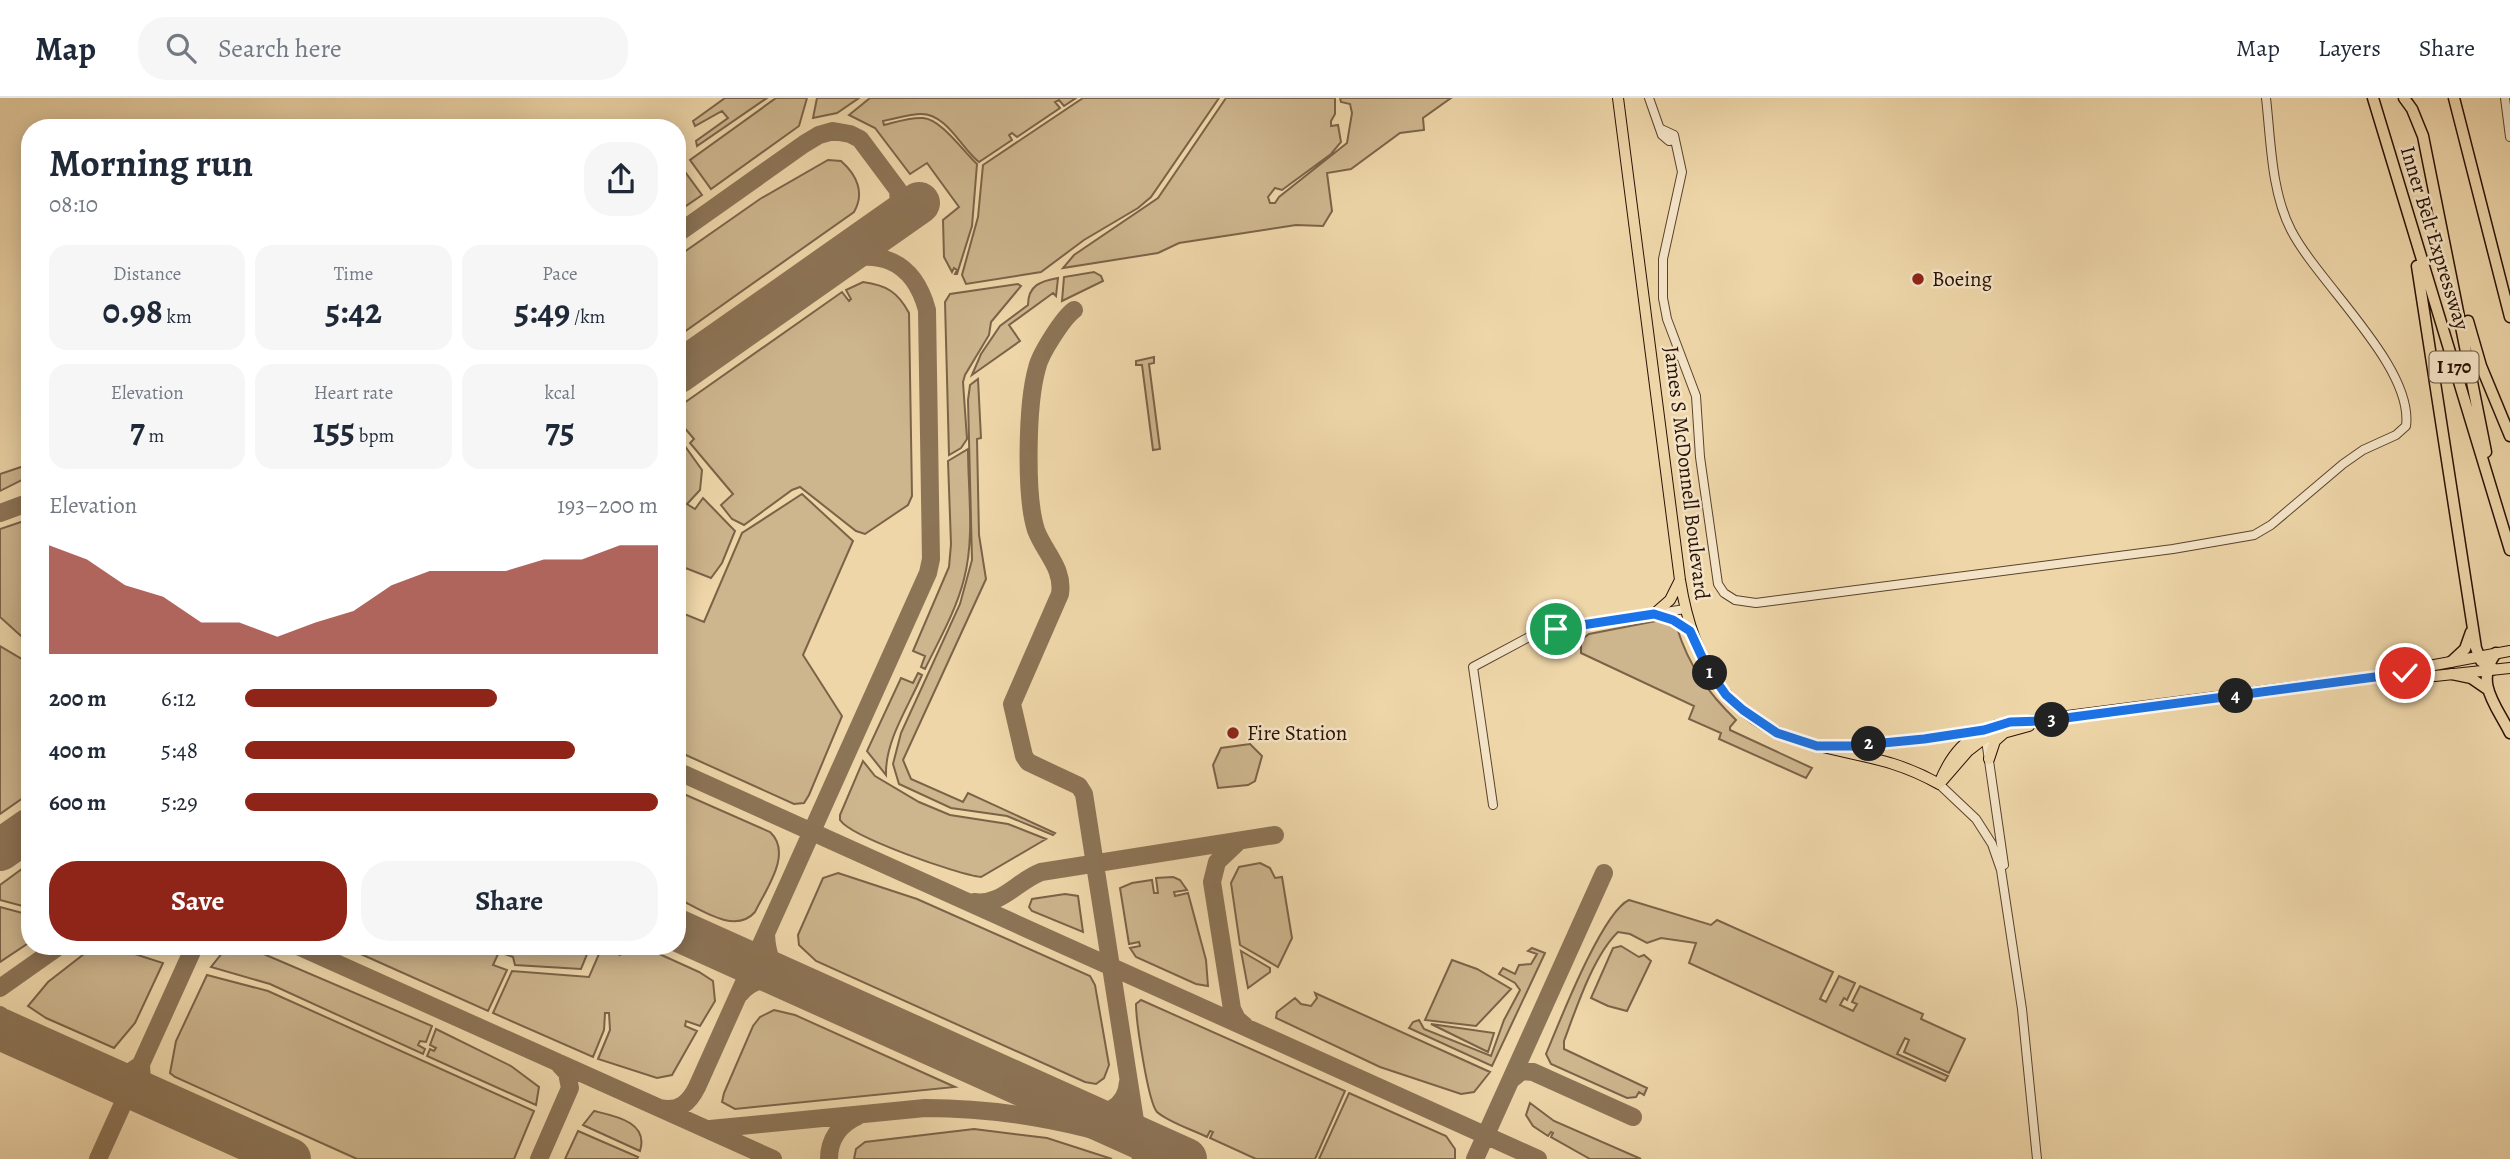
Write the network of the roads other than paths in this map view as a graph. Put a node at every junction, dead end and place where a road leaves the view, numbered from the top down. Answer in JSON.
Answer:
{"nodes":[{"id":1,"x":1618,"y":98,"type":"edge"},
{"id":2,"x":1649,"y":98,"type":"edge"},
{"id":3,"x":2266,"y":98,"type":"edge"},
{"id":4,"x":2373,"y":98,"type":"edge"},
{"id":5,"x":2404,"y":98,"type":"edge"},
{"id":6,"x":2412,"y":98,"type":"edge"},
{"id":7,"x":2454,"y":98,"type":"edge"},
{"id":8,"x":2505,"y":98,"type":"edge"},
{"id":9,"x":2510,"y":137,"type":"edge"},
{"id":10,"x":2413,"y":232,"type":"junction"},
{"id":11,"x":2510,"y":316,"type":"edge"},
{"id":12,"x":2510,"y":436,"type":"edge"},
{"id":13,"x":2495,"y":502,"type":"junction"},
{"id":14,"x":2510,"y":550,"type":"edge"},
{"id":15,"x":1680,"y":579,"type":"junction"},
{"id":16,"x":1685,"y":609,"type":"junction"},
{"id":17,"x":1654,"y":614,"type":"junction"},
{"id":18,"x":2473,"y":626,"type":"junction"},
{"id":19,"x":1690,"y":631,"type":"junction"},
{"id":20,"x":2510,"y":651,"type":"edge"},
{"id":21,"x":2496,"y":653,"type":"junction"},
{"id":22,"x":2478,"y":657,"type":"junction"},
{"id":23,"x":2451,"y":662,"type":"junction"},
{"id":24,"x":2510,"y":668,"type":"edge"},
{"id":25,"x":2489,"y":669,"type":"junction"},
{"id":26,"x":2405,"y":673,"type":"junction"},
{"id":27,"x":2452,"y":674,"type":"junction"},
{"id":28,"x":2488,"y":690,"type":"junction"},
{"id":29,"x":2043,"y":721,"type":"junction"},
{"id":30,"x":2006,"y":732,"type":"junction"},
{"id":31,"x":2510,"y":733,"type":"edge"},
{"id":32,"x":1985,"y":734,"type":"junction"},
{"id":33,"x":1817,"y":746,"type":"junction"},
{"id":34,"x":1989,"y":759,"type":"junction"},
{"id":35,"x":1939,"y":784,"type":"junction"},
{"id":36,"x":1493,"y":805,"type":"dead end"},
{"id":37,"x":2005,"y":886,"type":"junction"},
{"id":38,"x":2037,"y":1159,"type":"edge"}],
"edges":[{"from":1,"to":15,"type":"main road","name":"James S McDonnell Boulevard"},
{"from":2,"to":3,"type":"street"},
{"from":4,"to":10,"type":"highway","name":"Inner Belt Expressway","number":"I 170"},
{"from":5,"to":13,"type":"highway"},
{"from":6,"to":12,"type":"highway"},
{"from":7,"to":11,"type":"highway"},
{"from":8,"to":9,"type":"street"},
{"from":10,"to":13,"type":"highway","name":"Inner Belt Expressway","number":"I 170"},
{"from":10,"to":18,"type":"highway"},
{"from":13,"to":14,"type":"highway","name":"Inner Belt Expressway","number":"I 170"},
{"from":15,"to":16,"type":"main road","name":"James S McDonnell Boulevard"},
{"from":15,"to":17,"type":"main road"},
{"from":16,"to":17,"type":"street"},
{"from":16,"to":19,"type":"main road","name":"James S McDonnell Boulevard"},
{"from":17,"to":19,"type":"main road"},
{"from":17,"to":36,"type":"street"},
{"from":18,"to":22,"type":"highway"},
{"from":18,"to":23,"type":"highway"},
{"from":19,"to":33,"type":"main road","name":"James S McDonnell Boulevard"},
{"from":20,"to":21,"type":"main road"},
{"from":21,"to":22,"type":"main road"},
{"from":21,"to":25,"type":"highway"},
{"from":22,"to":23,"type":"main road"},
{"from":22,"to":25,"type":"highway"},
{"from":23,"to":26,"type":"main road"},
{"from":24,"to":25,"type":"main road"},
{"from":25,"to":27,"type":"main road"},
{"from":25,"to":28,"type":"highway"},
{"from":26,"to":27,"type":"main road"},
{"from":26,"to":29,"type":"main road"},
{"from":27,"to":28,"type":"highway"},
{"from":28,"to":31,"type":"highway"},
{"from":29,"to":30,"type":"main road"},
{"from":29,"to":32,"type":"main road"},
{"from":30,"to":32,"type":"main road"},
{"from":30,"to":34,"type":"main road"},
{"from":32,"to":33,"type":"main road"},
{"from":32,"to":34,"type":"street","name":"James S McDonnell Boulevard"},
{"from":32,"to":35,"type":"main road"},
{"from":33,"to":35,"type":"main road","name":"James S McDonnell Boulevard"},
{"from":34,"to":37,"type":"street","name":"James S McDonnell Boulevard"},
{"from":35,"to":37,"type":"street","name":"James S McDonnell Boulevard"},
{"from":37,"to":38,"type":"street","name":"James S McDonnell Boulevard"}]}
